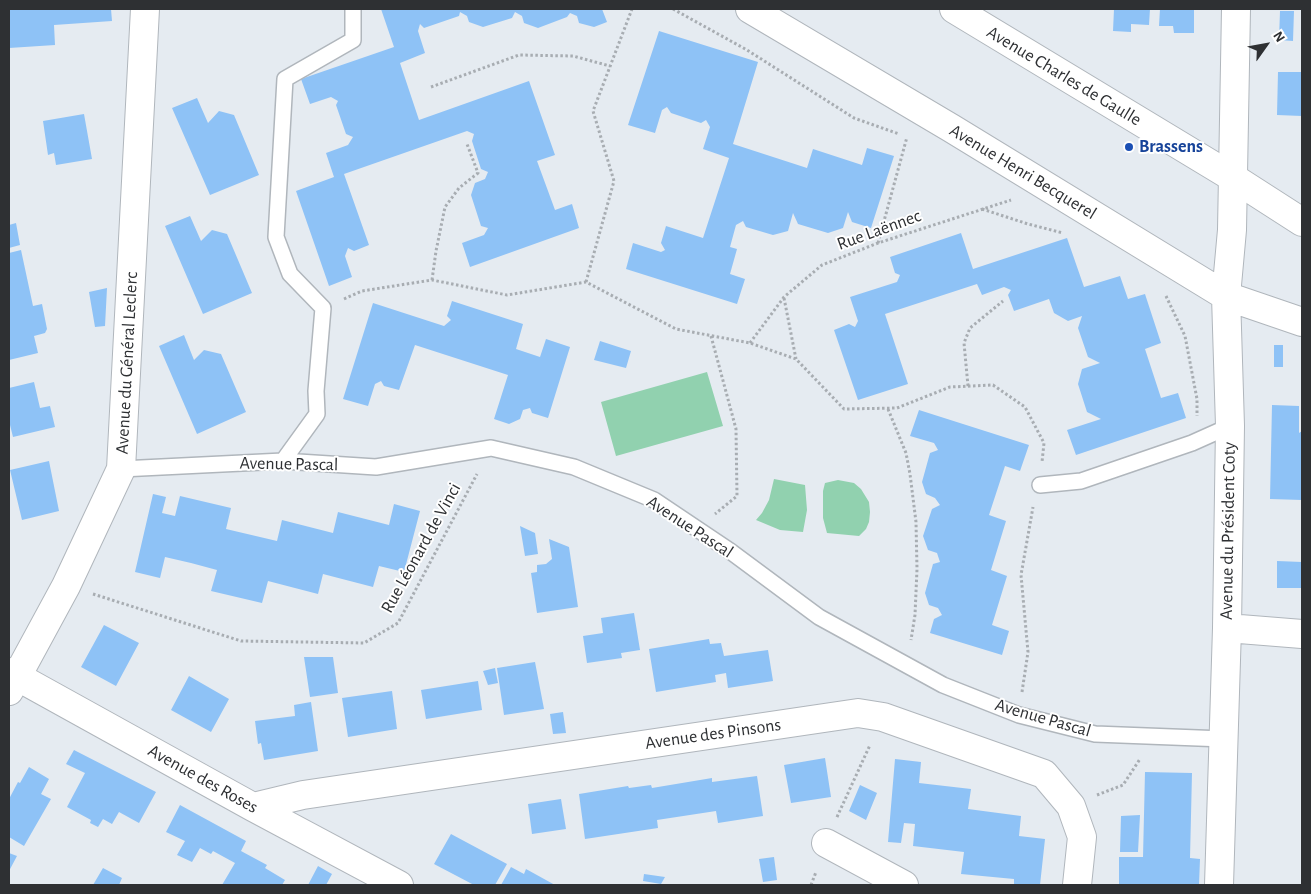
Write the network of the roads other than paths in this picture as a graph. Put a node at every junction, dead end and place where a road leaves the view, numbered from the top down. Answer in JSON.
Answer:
{"nodes":[{"id":1,"x":145,"y":9,"type":"edge"},
{"id":2,"x":354,"y":9,"type":"edge"},
{"id":3,"x":750,"y":9,"type":"edge"},
{"id":4,"x":954,"y":9,"type":"edge"},
{"id":5,"x":1236,"y":9,"type":"edge"},
{"id":6,"x":1232,"y":177,"type":"junction"},
{"id":7,"x":1302,"y":222,"type":"edge"},
{"id":8,"x":1226,"y":296,"type":"junction"},
{"id":9,"x":1302,"y":322,"type":"edge"},
{"id":10,"x":1230,"y":426,"type":"junction"},
{"id":11,"x":283,"y":461,"type":"junction"},
{"id":12,"x":121,"y":469,"type":"junction"},
{"id":13,"x":1040,"y":485,"type":"road end"},
{"id":14,"x":1227,"y":628,"type":"junction"},
{"id":15,"x":1302,"y":634,"type":"edge"},
{"id":16,"x":9,"y":646,"type":"edge"},
{"id":17,"x":11,"y":680,"type":"edge"},
{"id":18,"x":1224,"y":739,"type":"junction"},
{"id":19,"x":253,"y":807,"type":"junction"},
{"id":20,"x":826,"y":843,"type":"road end"},
{"id":21,"x":399,"y":885,"type":"edge"},
{"id":22,"x":904,"y":885,"type":"edge"},
{"id":23,"x":1077,"y":885,"type":"edge"},
{"id":24,"x":1219,"y":885,"type":"edge"}],
"edges":[{"from":1,"to":12,"type":"street","name":"Avenue du Général Leclerc"},
{"from":2,"to":11,"type":"lane"},
{"from":3,"to":8,"type":"street","name":"Avenue Henri Becquerel"},
{"from":4,"to":6,"type":"street","name":"Avenue Charles de Gaulle"},
{"from":5,"to":6,"type":"street","name":"Avenue du Président Coty"},
{"from":6,"to":7,"type":"street","name":"Avenue Charles de Gaulle"},
{"from":6,"to":8,"type":"street","name":"Avenue du Président Coty"},
{"from":8,"to":9,"type":"street","name":"Avenue Henri Becquerel"},
{"from":8,"to":10,"type":"street","name":"Avenue du Président Coty"},
{"from":10,"to":13,"type":"lane"},
{"from":10,"to":14,"type":"street","name":"Avenue du Président Coty"},
{"from":11,"to":12,"type":"lane","name":"Avenue Pascal"},
{"from":11,"to":18,"type":"lane","name":"Avenue Pascal"},
{"from":12,"to":17,"type":"street","name":"Avenue du Général Leclerc"},
{"from":14,"to":15,"type":"street"},
{"from":14,"to":18,"type":"street","name":"Avenue du Président Coty"},
{"from":16,"to":17,"type":"street"},
{"from":17,"to":19,"type":"street","name":"Avenue des Roses"},
{"from":18,"to":24,"type":"street","name":"Avenue du Président Coty"},
{"from":19,"to":21,"type":"street","name":"Avenue des Roses"},
{"from":19,"to":23,"type":"street","name":"Avenue des Pinsons"},
{"from":20,"to":22,"type":"street"}]}
